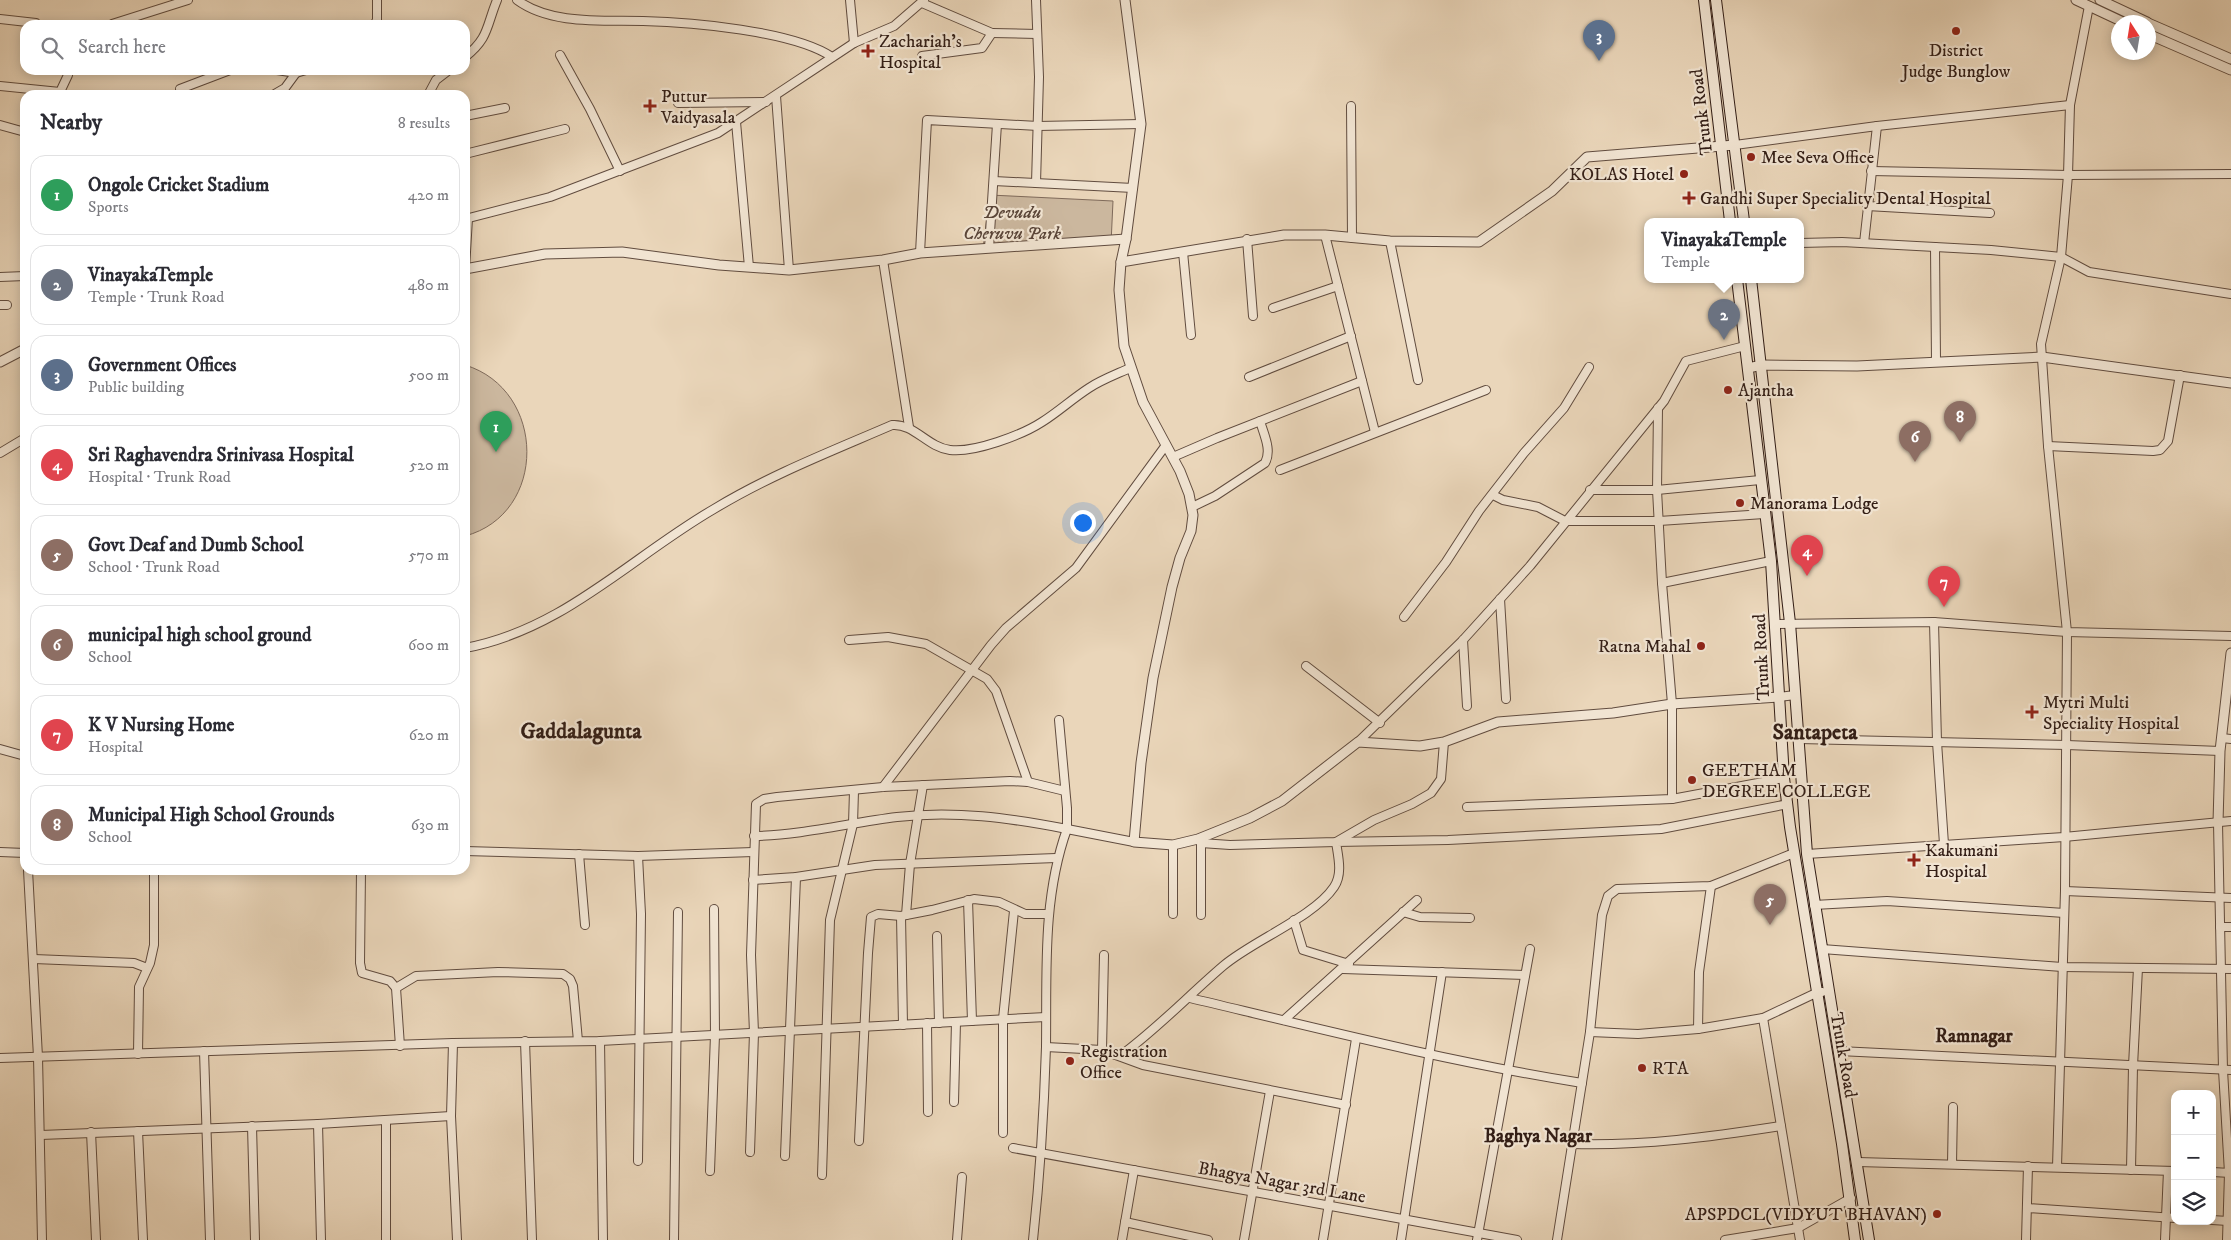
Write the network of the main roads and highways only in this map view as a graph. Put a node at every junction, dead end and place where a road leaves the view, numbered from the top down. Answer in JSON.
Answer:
{"nodes":[{"id":1,"x":1704,"y":0,"type":"edge"},
{"id":2,"x":1716,"y":0,"type":"edge"},
{"id":3,"x":1730,"y":218,"type":"edge"},
{"id":4,"x":1744,"y":218,"type":"edge"},
{"id":5,"x":1737,"y":283,"type":"edge"},
{"id":6,"x":1752,"y":283,"type":"edge"},
{"id":7,"x":1855,"y":1240,"type":"edge"},
{"id":8,"x":1869,"y":1240,"type":"edge"}],
"edges":[{"from":1,"to":3,"type":"main road","name":"Trunk Road"},
{"from":2,"to":4,"type":"main road"},
{"from":5,"to":7,"type":"main road","name":"Trunk Road"},
{"from":6,"to":8,"type":"main road"}]}
